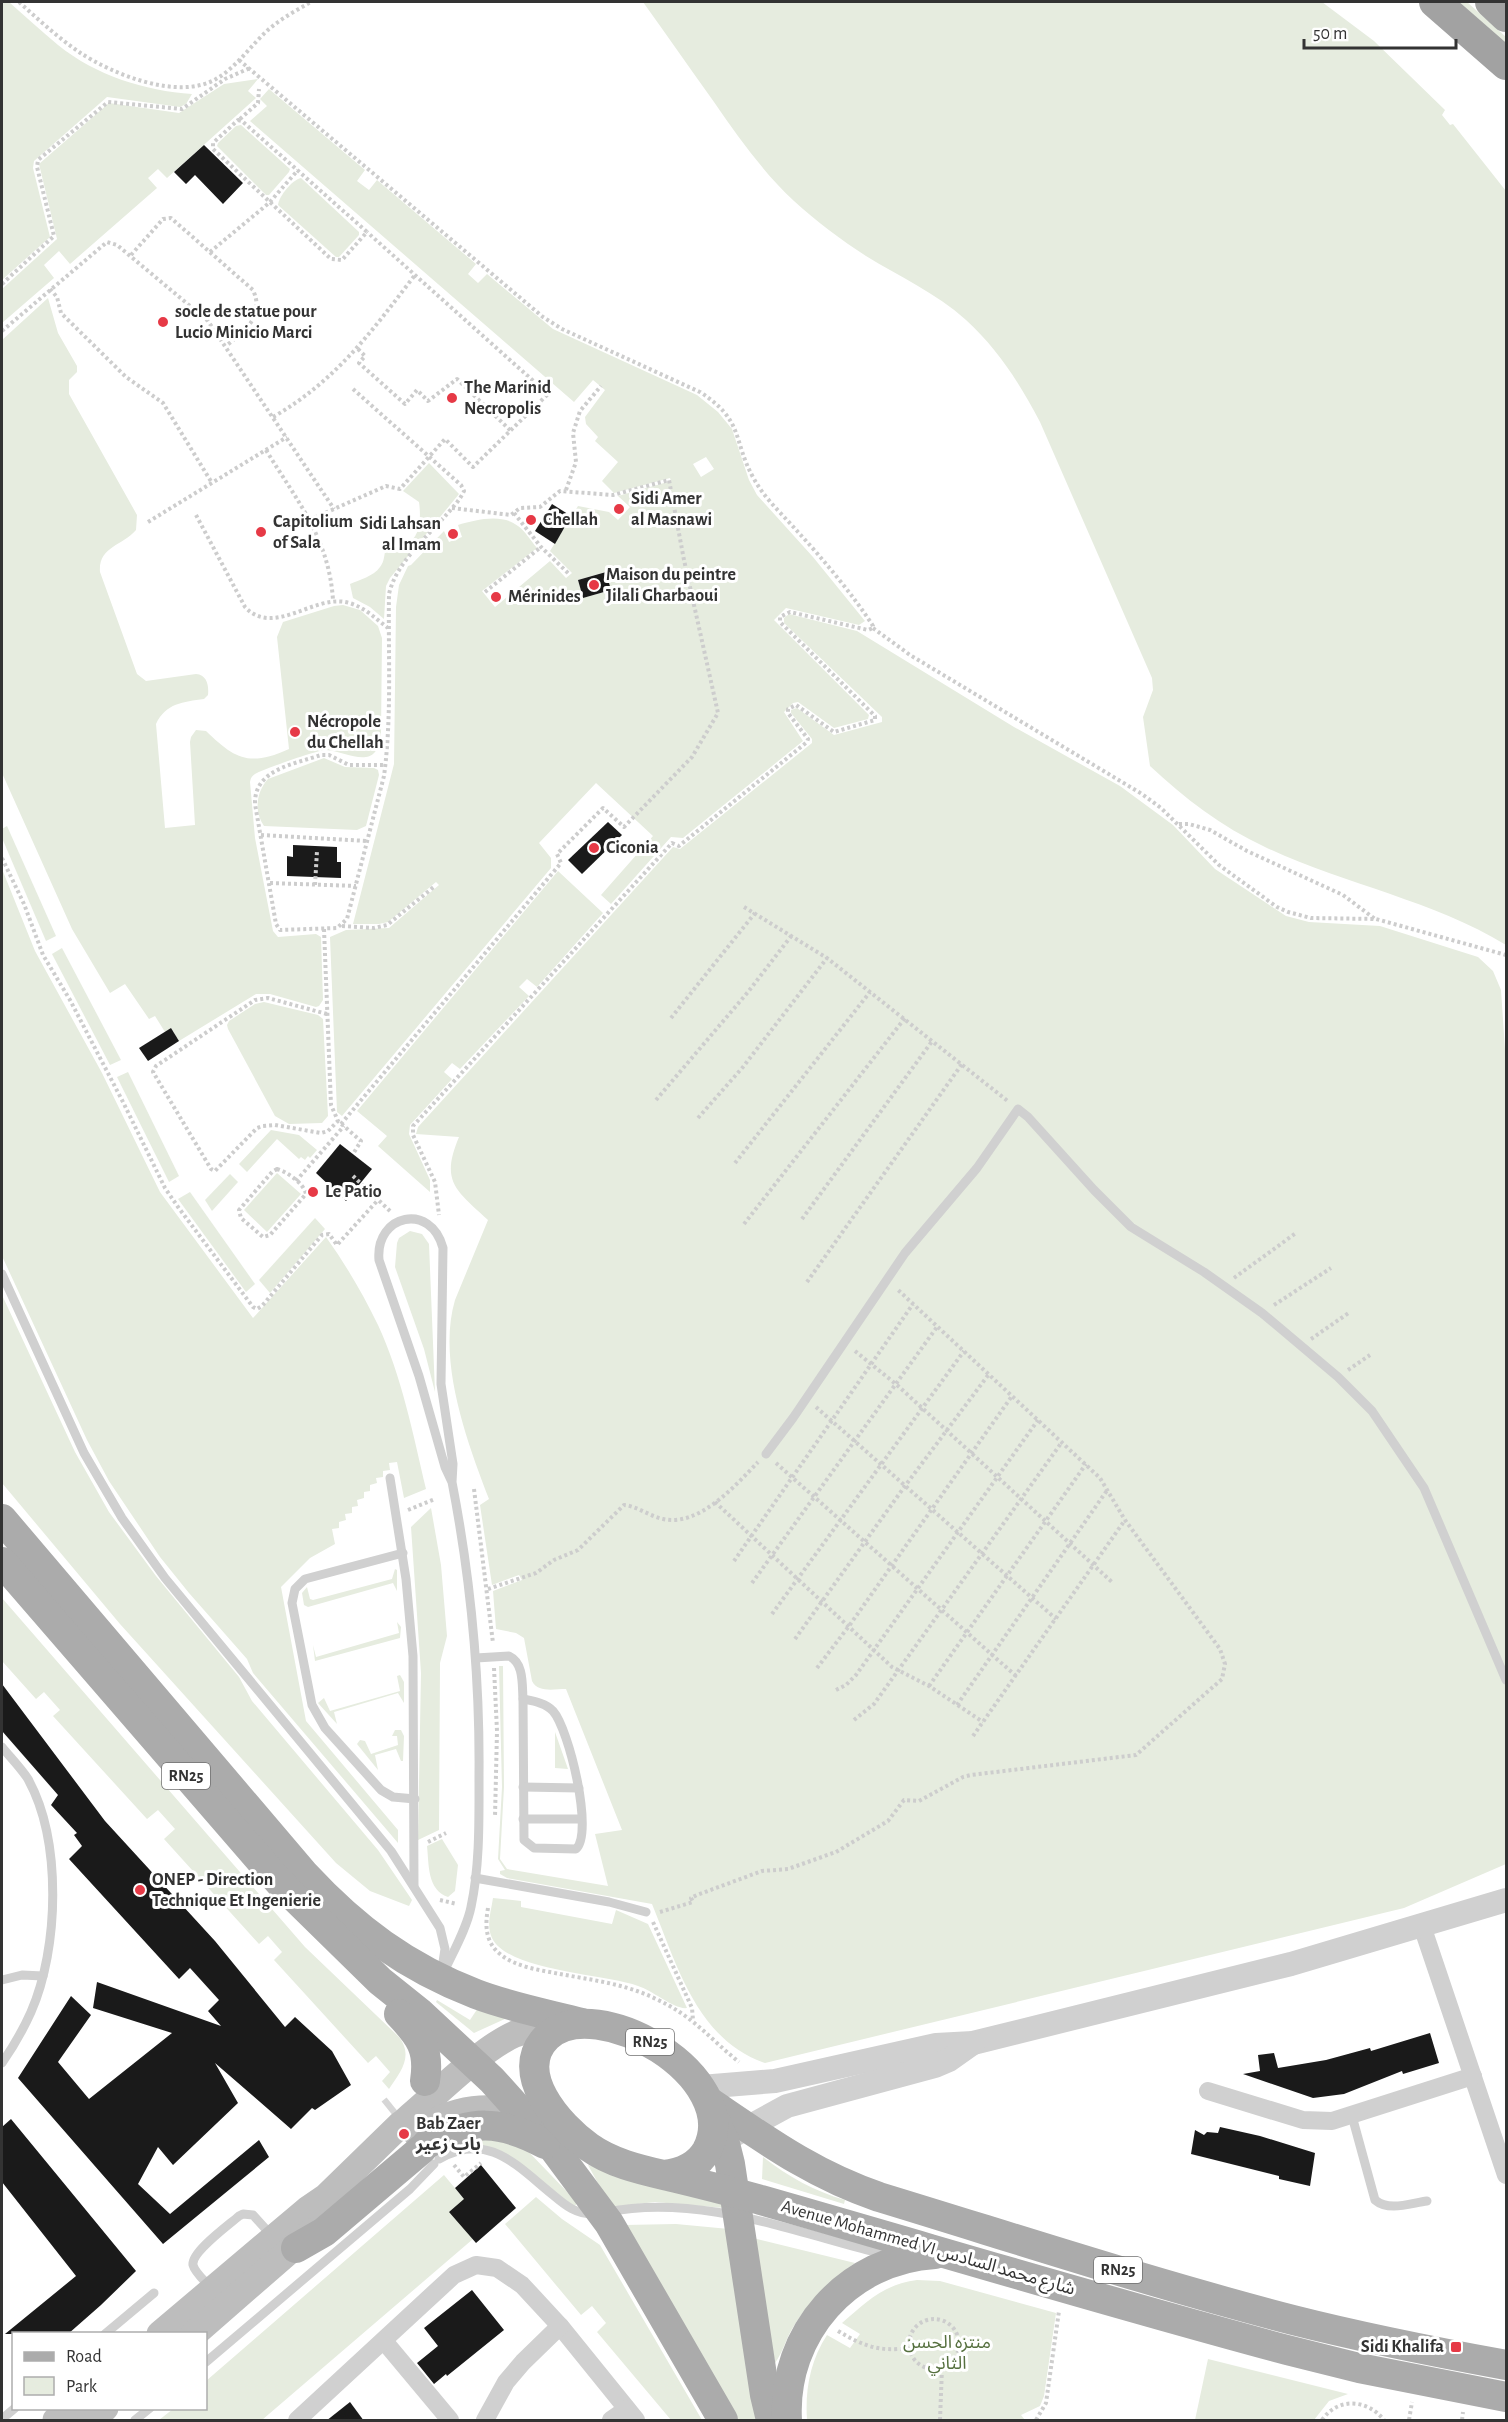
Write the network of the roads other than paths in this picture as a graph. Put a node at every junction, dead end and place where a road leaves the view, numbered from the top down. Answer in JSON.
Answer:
{"nodes":[{"id":1,"x":1435,"y":2,"type":"edge"},
{"id":2,"x":1491,"y":2,"type":"edge"},
{"id":3,"x":1506,"y":15,"type":"edge"},
{"id":4,"x":1506,"y":64,"type":"edge"},
{"id":5,"x":2,"y":1274,"type":"edge"},
{"id":6,"x":766,"y":1454,"type":"road end"},
{"id":7,"x":390,"y":1478,"type":"dead end"},
{"id":8,"x":452,"y":1482,"type":"junction"},
{"id":9,"x":2,"y":1519,"type":"edge"},
{"id":10,"x":403,"y":1553,"type":"junction"},
{"id":11,"x":2,"y":1562,"type":"edge"},
{"id":12,"x":476,"y":1658,"type":"junction"},
{"id":13,"x":1506,"y":1680,"type":"edge"},
{"id":14,"x":523,"y":1699,"type":"junction"},
{"id":15,"x":2,"y":1747,"type":"edge"},
{"id":16,"x":523,"y":1787,"type":"junction"},
{"id":17,"x":579,"y":1788,"type":"junction"},
{"id":18,"x":415,"y":1799,"type":"junction"},
{"id":19,"x":523,"y":1818,"type":"junction"},
{"id":20,"x":581,"y":1820,"type":"junction"},
{"id":21,"x":476,"y":1878,"type":"junction"},
{"id":22,"x":414,"y":1885,"type":"junction"},
{"id":23,"x":1506,"y":1900,"type":"edge"},
{"id":24,"x":648,"y":1913,"type":"road end"},
{"id":25,"x":1422,"y":1926,"type":"junction"},
{"id":26,"x":43,"y":1976,"type":"junction"},
{"id":27,"x":441,"y":1979,"type":"junction"},
{"id":28,"x":2,"y":1980,"type":"edge"},
{"id":29,"x":380,"y":1981,"type":"junction"},
{"id":30,"x":569,"y":2022,"type":"junction"},
{"id":31,"x":973,"y":2043,"type":"junction"},
{"id":32,"x":472,"y":2053,"type":"junction"},
{"id":33,"x":2,"y":2063,"type":"edge"},
{"id":34,"x":1473,"y":2076,"type":"junction"},
{"id":35,"x":425,"y":2081,"type":"junction"},
{"id":36,"x":1208,"y":2091,"type":"dead end"},
{"id":37,"x":526,"y":2116,"type":"junction"},
{"id":38,"x":1352,"y":2116,"type":"junction"},
{"id":39,"x":559,"y":2118,"type":"junction"},
{"id":40,"x":717,"y":2122,"type":"junction"},
{"id":41,"x":414,"y":2135,"type":"junction"},
{"id":42,"x":589,"y":2147,"type":"junction"},
{"id":43,"x":554,"y":2149,"type":"junction"},
{"id":44,"x":664,"y":2175,"type":"junction"},
{"id":45,"x":1506,"y":2175,"type":"edge"},
{"id":46,"x":1427,"y":2201,"type":"dead end"},
{"id":47,"x":737,"y":2205,"type":"junction"},
{"id":48,"x":602,"y":2213,"type":"junction"},
{"id":49,"x":285,"y":2243,"type":"junction"},
{"id":50,"x":950,"y":2254,"type":"junction"},
{"id":51,"x":212,"y":2289,"type":"junction"},
{"id":52,"x":154,"y":2293,"type":"dead end"},
{"id":53,"x":560,"y":2326,"type":"junction"},
{"id":54,"x":107,"y":2332,"type":"edge"},
{"id":55,"x":162,"y":2332,"type":"edge"},
{"id":56,"x":196,"y":2332,"type":"edge"},
{"id":57,"x":384,"y":2341,"type":"junction"},
{"id":58,"x":207,"y":2361,"type":"edge"},
{"id":59,"x":1506,"y":2365,"type":"edge"},
{"id":60,"x":1506,"y":2397,"type":"edge"},
{"id":61,"x":14,"y":2410,"type":"edge"},
{"id":62,"x":69,"y":2410,"type":"edge"},
{"id":63,"x":104,"y":2410,"type":"edge"},
{"id":64,"x":149,"y":2410,"type":"edge"},
{"id":65,"x":631,"y":2415,"type":"edge"},
{"id":66,"x":2,"y":2420,"type":"edge"},
{"id":67,"x":56,"y":2421,"type":"edge"},
{"id":68,"x":91,"y":2421,"type":"edge"},
{"id":69,"x":135,"y":2421,"type":"edge"},
{"id":70,"x":297,"y":2421,"type":"edge"},
{"id":71,"x":450,"y":2421,"type":"edge"},
{"id":72,"x":485,"y":2421,"type":"edge"},
{"id":73,"x":611,"y":2421,"type":"edge"},
{"id":74,"x":723,"y":2421,"type":"edge"},
{"id":75,"x":771,"y":2421,"type":"edge"},
{"id":76,"x":787,"y":2421,"type":"edge"}],
"edges":[{"from":1,"to":4,"type":"highway"},
{"from":2,"to":3,"type":"highway"},
{"from":5,"to":22,"type":"lane"},
{"from":6,"to":13,"type":"lane"},
{"from":7,"to":10,"type":"lane"},
{"from":8,"to":8,"type":"lane"},
{"from":8,"to":12,"type":"lane"},
{"from":9,"to":27,"type":"main road","number":"RN25"},
{"from":10,"to":18,"type":"lane"},
{"from":10,"to":18,"type":"lane"},
{"from":11,"to":29,"type":"main road","number":"RN25"},
{"from":12,"to":14,"type":"lane"},
{"from":12,"to":21,"type":"lane"},
{"from":14,"to":16,"type":"lane"},
{"from":14,"to":17,"type":"lane"},
{"from":15,"to":26,"type":"lane"},
{"from":16,"to":17,"type":"lane"},
{"from":16,"to":19,"type":"lane"},
{"from":17,"to":20,"type":"lane"},
{"from":18,"to":22,"type":"lane"},
{"from":19,"to":20,"type":"lane"},
{"from":19,"to":20,"type":"lane"},
{"from":21,"to":24,"type":"lane"},
{"from":21,"to":27,"type":"lane"},
{"from":22,"to":27,"type":"lane"},
{"from":23,"to":25,"type":"street"},
{"from":25,"to":31,"type":"street"},
{"from":25,"to":34,"type":"street"},
{"from":26,"to":28,"type":"lane"},
{"from":26,"to":33,"type":"lane"},
{"from":27,"to":30,"type":"main road","number":"RN25"},
{"from":29,"to":32,"type":"main road","number":"RN25"},
{"from":29,"to":35,"type":"main road"},
{"from":30,"to":32,"type":"main road","number":"RN25"},
{"from":30,"to":39,"type":"main road","name":"Avenue Mohammed VI شارع محمد السادس","number":"RN25"},
{"from":30,"to":40,"type":"main road","name":"Avenue Mohammed VI شارع محمد السادس","number":"RN25"},
{"from":31,"to":40,"type":"street"},
{"from":31,"to":40,"type":"street"},
{"from":32,"to":35,"type":"main road"},
{"from":32,"to":37,"type":"main road"},
{"from":32,"to":39,"type":"main road","number":"RN25"},
{"from":32,"to":41,"type":"main road"},
{"from":34,"to":38,"type":"street"},
{"from":34,"to":45,"type":"street"},
{"from":35,"to":41,"type":"main road"},
{"from":36,"to":38,"type":"street"},
{"from":37,"to":41,"type":"main road"},
{"from":37,"to":42,"type":"main road"},
{"from":37,"to":43,"type":"main road"},
{"from":38,"to":46,"type":"lane"},
{"from":39,"to":42,"type":"main road","name":"Avenue Mohammed VI شارع محمد السادس","number":"RN25"},
{"from":40,"to":44,"type":"main road"},
{"from":40,"to":47,"type":"main road"},
{"from":40,"to":59,"type":"main road","name":"Avenue Mohammed VI شارع محمد السادس","number":"RN25"},
{"from":41,"to":43,"type":"main road"},
{"from":41,"to":48,"type":"lane"},
{"from":41,"to":49,"type":"main road"},
{"from":41,"to":49,"type":"main road"},
{"from":41,"to":58,"type":"lane"},
{"from":42,"to":44,"type":"main road","name":"Avenue Mohammed VI شارع محمد السادس","number":"RN25"},
{"from":43,"to":48,"type":"main road"},
{"from":44,"to":47,"type":"main road","name":"Avenue Mohammed VI شارع محمد السادس","number":"RN25"},
{"from":47,"to":48,"type":"lane"},
{"from":47,"to":50,"type":"main road","name":"Avenue Mohammed VI شارع محمد السادس","number":"RN25"},
{"from":47,"to":75,"type":"main road"},
{"from":48,"to":74,"type":"main road"},
{"from":49,"to":51,"type":"main road"},
{"from":49,"to":51,"type":"lane"},
{"from":49,"to":56,"type":"main road"},
{"from":50,"to":60,"type":"main road","name":"Avenue Mohammed VI شارع محمد السادس","number":"RN25"},
{"from":50,"to":76,"type":"main road"},
{"from":51,"to":55,"type":"main road"},
{"from":52,"to":54,"type":"lane"},
{"from":53,"to":57,"type":"street"},
{"from":53,"to":65,"type":"street"},
{"from":53,"to":72,"type":"street"},
{"from":57,"to":70,"type":"street"},
{"from":57,"to":71,"type":"street"},
{"from":61,"to":66,"type":"lane"},
{"from":62,"to":67,"type":"main road"},
{"from":63,"to":68,"type":"main road"},
{"from":64,"to":69,"type":"lane"},
{"from":65,"to":73,"type":"street"}]}
